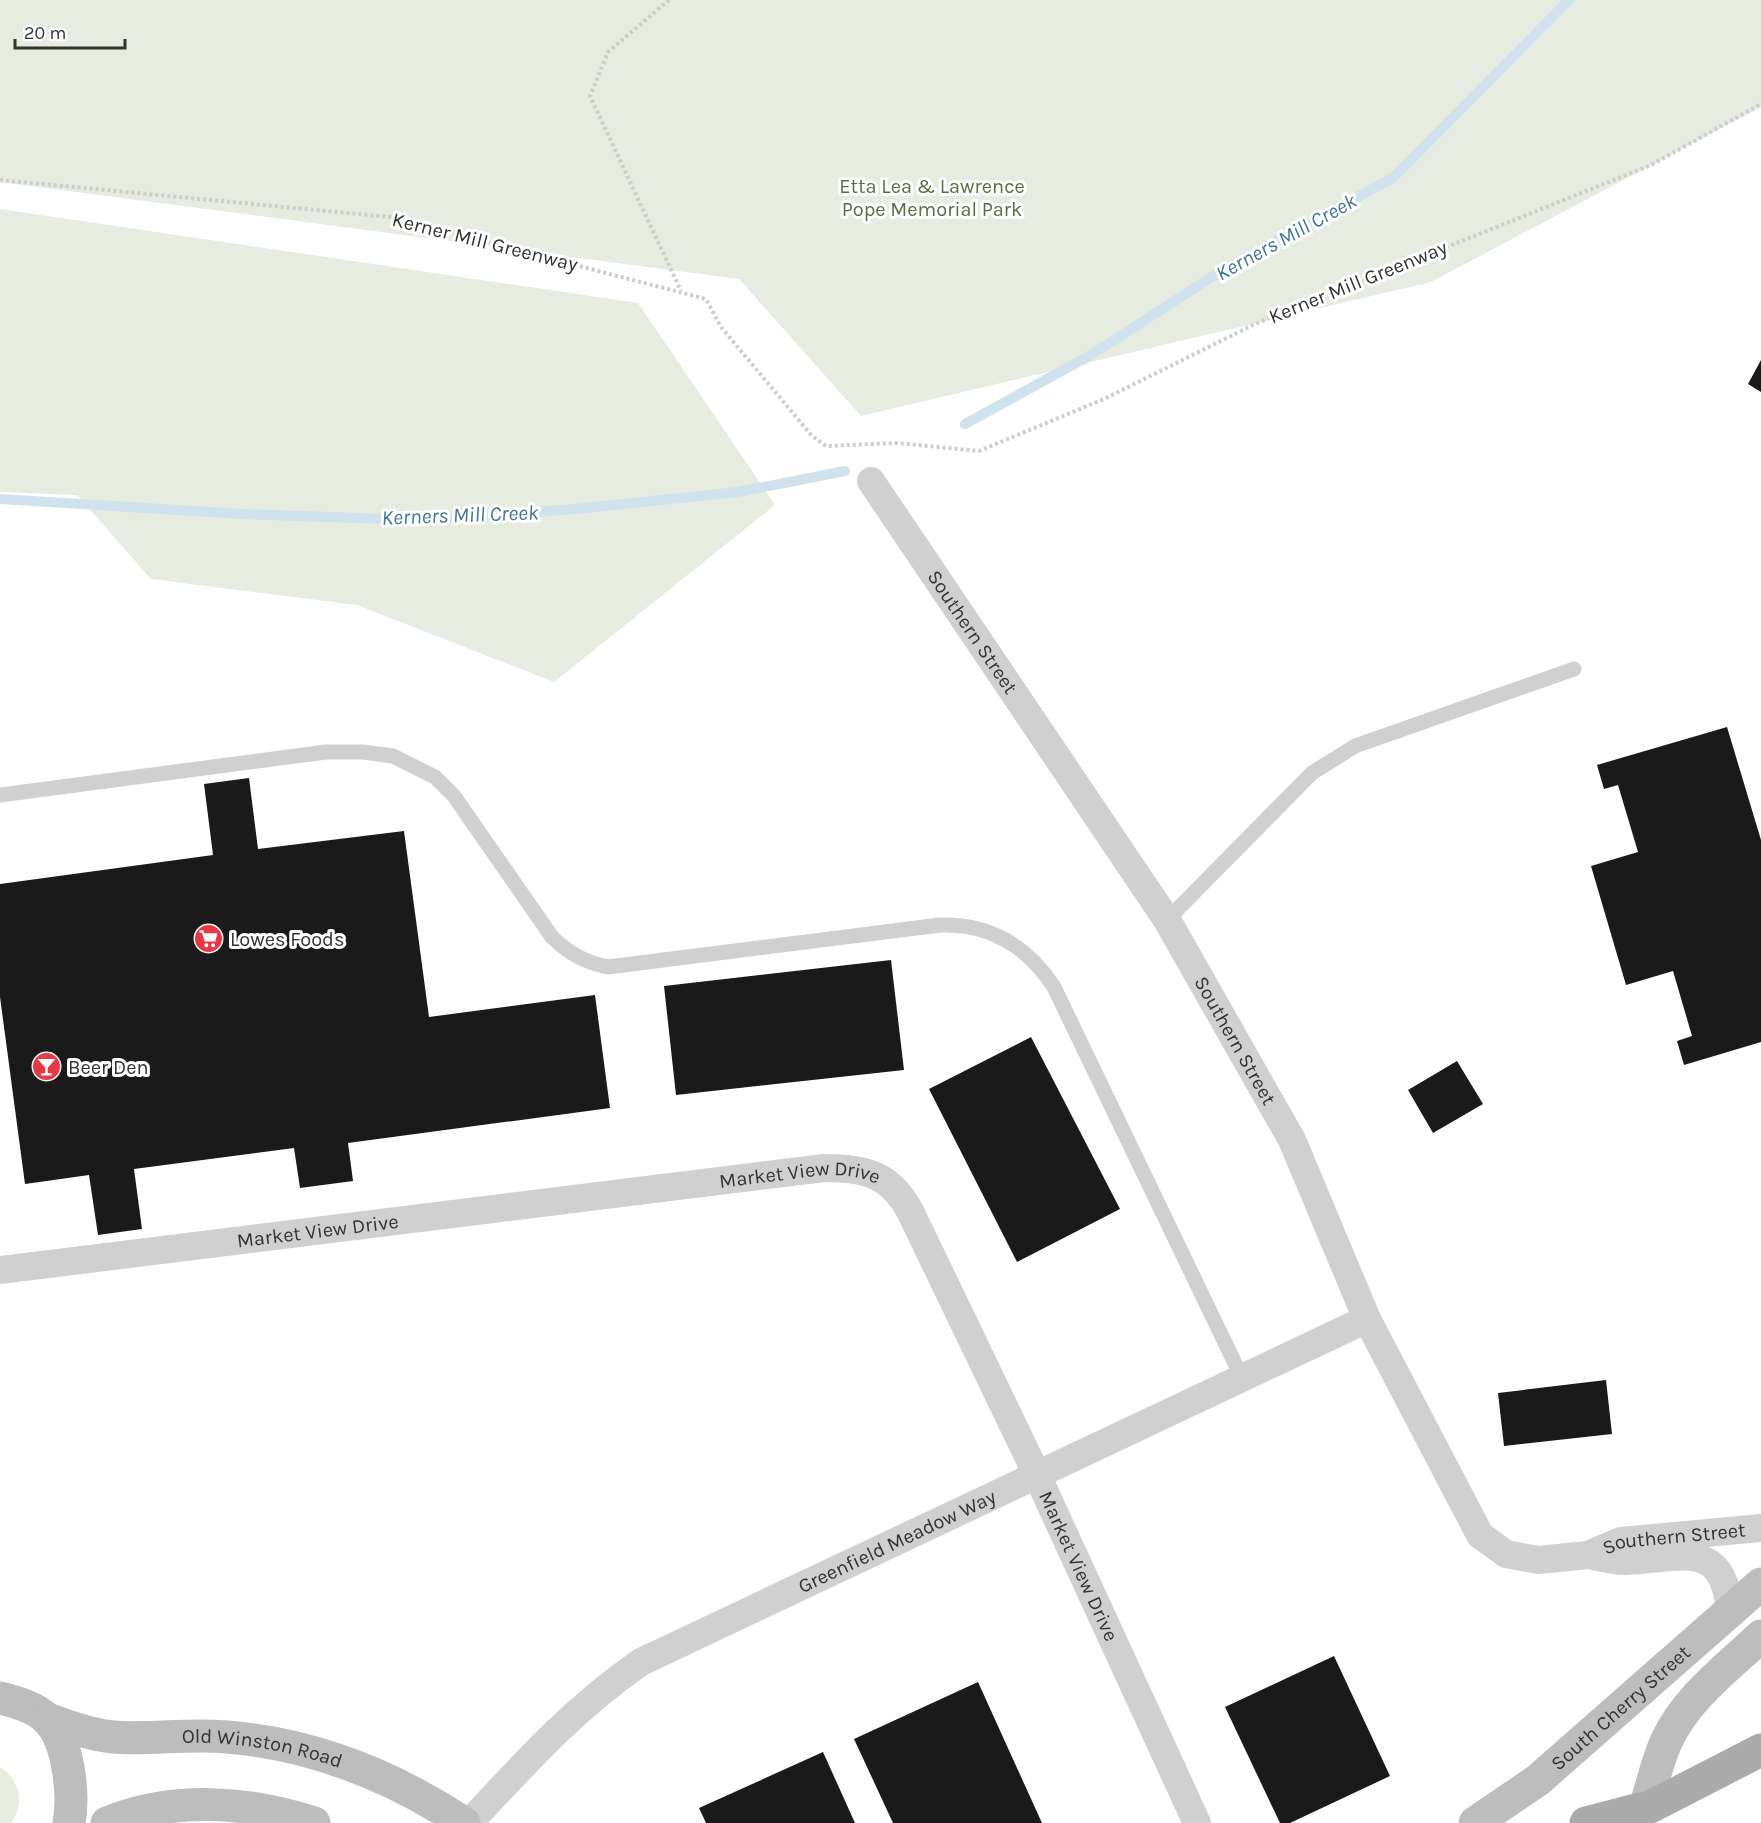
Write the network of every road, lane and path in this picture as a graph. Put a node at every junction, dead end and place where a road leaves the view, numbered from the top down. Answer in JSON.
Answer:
{"nodes":[{"id":1,"x":669,"y":0,"type":"edge"},
{"id":2,"x":1761,"y":104,"type":"edge"},
{"id":3,"x":0,"y":180,"type":"edge"},
{"id":4,"x":681,"y":292,"type":"junction"},
{"id":5,"x":871,"y":481,"type":"dead end"},
{"id":6,"x":1574,"y":669,"type":"dead end"},
{"id":7,"x":0,"y":795,"type":"edge"},
{"id":8,"x":1167,"y":920,"type":"junction"},
{"id":9,"x":0,"y":1270,"type":"edge"},
{"id":10,"x":1367,"y":1319,"type":"junction"},
{"id":11,"x":1242,"y":1378,"type":"junction"},
{"id":12,"x":1037,"y":1475,"type":"junction"},
{"id":13,"x":1761,"y":1527,"type":"edge"},
{"id":14,"x":1587,"y":1555,"type":"junction"},
{"id":15,"x":1761,"y":1584,"type":"edge"},
{"id":16,"x":1730,"y":1614,"type":"junction"},
{"id":17,"x":1761,"y":1636,"type":"edge"},
{"id":18,"x":6,"y":1693,"type":"edge"},
{"id":19,"x":47,"y":1719,"type":"junction"},
{"id":20,"x":1761,"y":1750,"type":"edge"},
{"id":21,"x":1632,"y":1815,"type":"edge"},
{"id":22,"x":69,"y":1823,"type":"edge"},
{"id":23,"x":107,"y":1823,"type":"edge"},
{"id":24,"x":314,"y":1823,"type":"edge"},
{"id":25,"x":464,"y":1823,"type":"edge"},
{"id":26,"x":469,"y":1823,"type":"edge"},
{"id":27,"x":1197,"y":1823,"type":"edge"},
{"id":28,"x":1475,"y":1823,"type":"edge"},
{"id":29,"x":1586,"y":1823,"type":"edge"}],
"edges":[{"from":1,"to":4,"type":"path"},
{"from":2,"to":4,"type":"path","name":"Kerner Mill Greenway"},
{"from":3,"to":4,"type":"path","name":"Kerner Mill Greenway"},
{"from":5,"to":8,"type":"street","name":"Southern Street"},
{"from":6,"to":8,"type":"lane"},
{"from":7,"to":11,"type":"lane"},
{"from":8,"to":10,"type":"street","name":"Southern Street"},
{"from":9,"to":12,"type":"street","name":"Market View Drive"},
{"from":10,"to":11,"type":"street","name":"Greenfield Meadow Way"},
{"from":10,"to":14,"type":"street","name":"Southern Street"},
{"from":11,"to":12,"type":"street","name":"Greenfield Meadow Way"},
{"from":12,"to":26,"type":"street","name":"Greenfield Meadow Way"},
{"from":12,"to":27,"type":"street","name":"Market View Drive"},
{"from":13,"to":14,"type":"street","name":"Southern Street"},
{"from":14,"to":16,"type":"street","name":"Southern Street"},
{"from":15,"to":16,"type":"main road","name":"South Cherry Street"},
{"from":16,"to":28,"type":"main road","name":"South Cherry Street"},
{"from":17,"to":21,"type":"main road","name":"South Cherry Street"},
{"from":18,"to":19,"type":"main road","name":"Old Winston Road"},
{"from":19,"to":22,"type":"main road"},
{"from":19,"to":25,"type":"main road","name":"Old Winston Road"},
{"from":20,"to":21,"type":"main road"},
{"from":21,"to":29,"type":"main road"},
{"from":23,"to":24,"type":"main road"}]}
